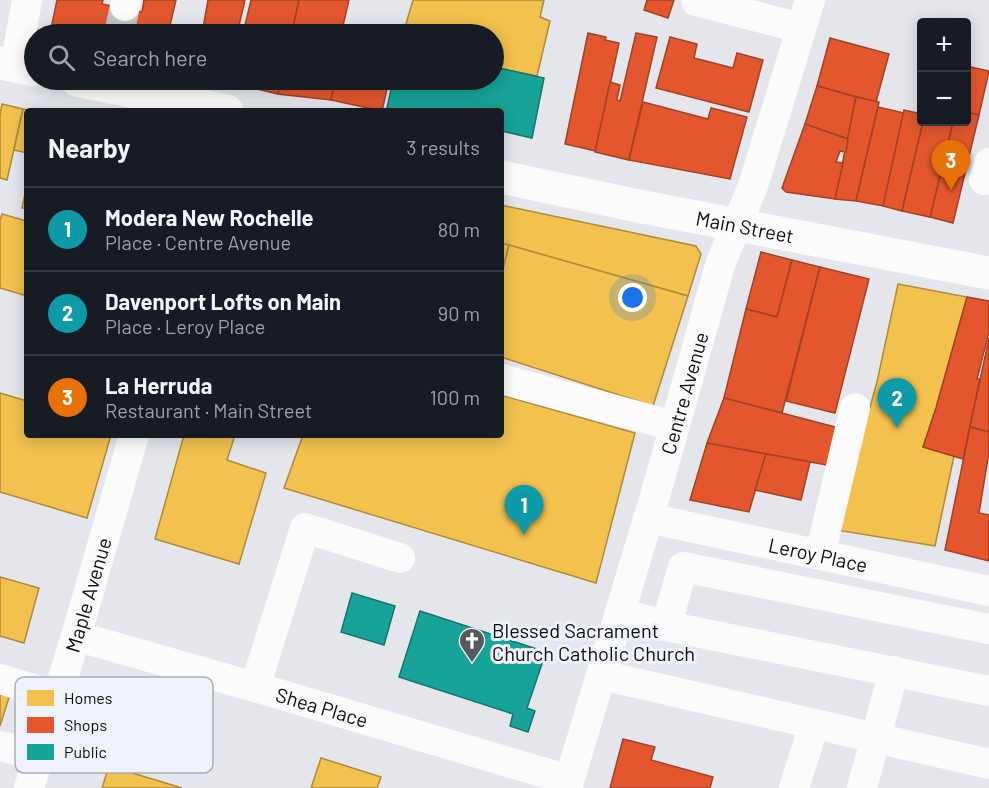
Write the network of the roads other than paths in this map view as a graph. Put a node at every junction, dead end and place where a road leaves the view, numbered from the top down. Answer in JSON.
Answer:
{"nodes":[{"id":1,"x":27,"y":0,"type":"edge"},
{"id":2,"x":810,"y":0,"type":"edge"},
{"id":3,"x":696,"y":1,"type":"edge"},
{"id":4,"x":801,"y":28,"type":"junction"},
{"id":5,"x":16,"y":66,"type":"edge"},
{"id":6,"x":134,"y":90,"type":"edge"},
{"id":7,"x":214,"y":108,"type":"edge"},
{"id":8,"x":504,"y":178,"type":"edge"},
{"id":9,"x":736,"y":225,"type":"junction"},
{"id":10,"x":989,"y":273,"type":"edge"},
{"id":11,"x":504,"y":380,"type":"edge"},
{"id":12,"x":855,"y":408,"type":"dead end"},
{"id":13,"x":674,"y":426,"type":"junction"},
{"id":14,"x":133,"y":438,"type":"edge"},
{"id":15,"x":648,"y":518,"type":"junction"},
{"id":16,"x":820,"y":555,"type":"junction"},
{"id":17,"x":400,"y":558,"type":"dead end"},
{"id":18,"x":989,"y":591,"type":"edge"},
{"id":19,"x":620,"y":613,"type":"junction"},
{"id":20,"x":666,"y":626,"type":"junction"},
{"id":21,"x":989,"y":629,"type":"edge"},
{"id":22,"x":76,"y":636,"type":"junction"},
{"id":23,"x":894,"y":671,"type":"junction"},
{"id":24,"x":601,"y":675,"type":"junction"},
{"id":25,"x":63,"y":677,"type":"edge"},
{"id":26,"x":0,"y":679,"type":"edge"},
{"id":27,"x":15,"y":683,"type":"edge"},
{"id":28,"x":255,"y":687,"type":"junction"},
{"id":29,"x":989,"y":691,"type":"edge"},
{"id":30,"x":814,"y":724,"type":"junction"},
{"id":31,"x":876,"y":739,"type":"junction"},
{"id":32,"x":0,"y":746,"type":"edge"},
{"id":33,"x":15,"y":750,"type":"edge"},
{"id":34,"x":989,"y":764,"type":"edge"},
{"id":35,"x":34,"y":773,"type":"edge"},
{"id":36,"x":568,"y":784,"type":"edge"},
{"id":37,"x":29,"y":788,"type":"edge"},
{"id":38,"x":794,"y":788,"type":"edge"},
{"id":39,"x":862,"y":788,"type":"edge"}],
"edges":[{"from":1,"to":5,"type":"street"},
{"from":2,"to":4,"type":"street","name":"Centre Avenue"},
{"from":3,"to":4,"type":"street"},
{"from":4,"to":9,"type":"street","name":"Centre Avenue"},
{"from":6,"to":7,"type":"main road"},
{"from":8,"to":9,"type":"main road","name":"Main Street"},
{"from":9,"to":10,"type":"main road","name":"Main Street"},
{"from":9,"to":13,"type":"street","name":"Centre Avenue"},
{"from":11,"to":13,"type":"street"},
{"from":12,"to":16,"type":"street"},
{"from":13,"to":15,"type":"street","name":"Centre Avenue"},
{"from":14,"to":22,"type":"street","name":"Maple Avenue"},
{"from":15,"to":16,"type":"street","name":"Leroy Place"},
{"from":15,"to":19,"type":"street","name":"Centre Avenue"},
{"from":16,"to":18,"type":"street","name":"Leroy Place"},
{"from":17,"to":28,"type":"street"},
{"from":19,"to":20,"type":"street"},
{"from":19,"to":24,"type":"street","name":"Centre Avenue"},
{"from":20,"to":21,"type":"street"},
{"from":20,"to":23,"type":"street"},
{"from":22,"to":25,"type":"street","name":"Maple Avenue"},
{"from":22,"to":28,"type":"street","name":"Shea Place"},
{"from":23,"to":29,"type":"street"},
{"from":23,"to":31,"type":"street"},
{"from":24,"to":30,"type":"street"},
{"from":24,"to":36,"type":"street","name":"Centre Avenue"},
{"from":26,"to":27,"type":"street"},
{"from":28,"to":36,"type":"street","name":"Shea Place"},
{"from":30,"to":31,"type":"street"},
{"from":30,"to":38,"type":"street"},
{"from":31,"to":34,"type":"street"},
{"from":31,"to":39,"type":"street"},
{"from":32,"to":33,"type":"street"},
{"from":35,"to":37,"type":"street","name":"Maple Avenue"}]}
